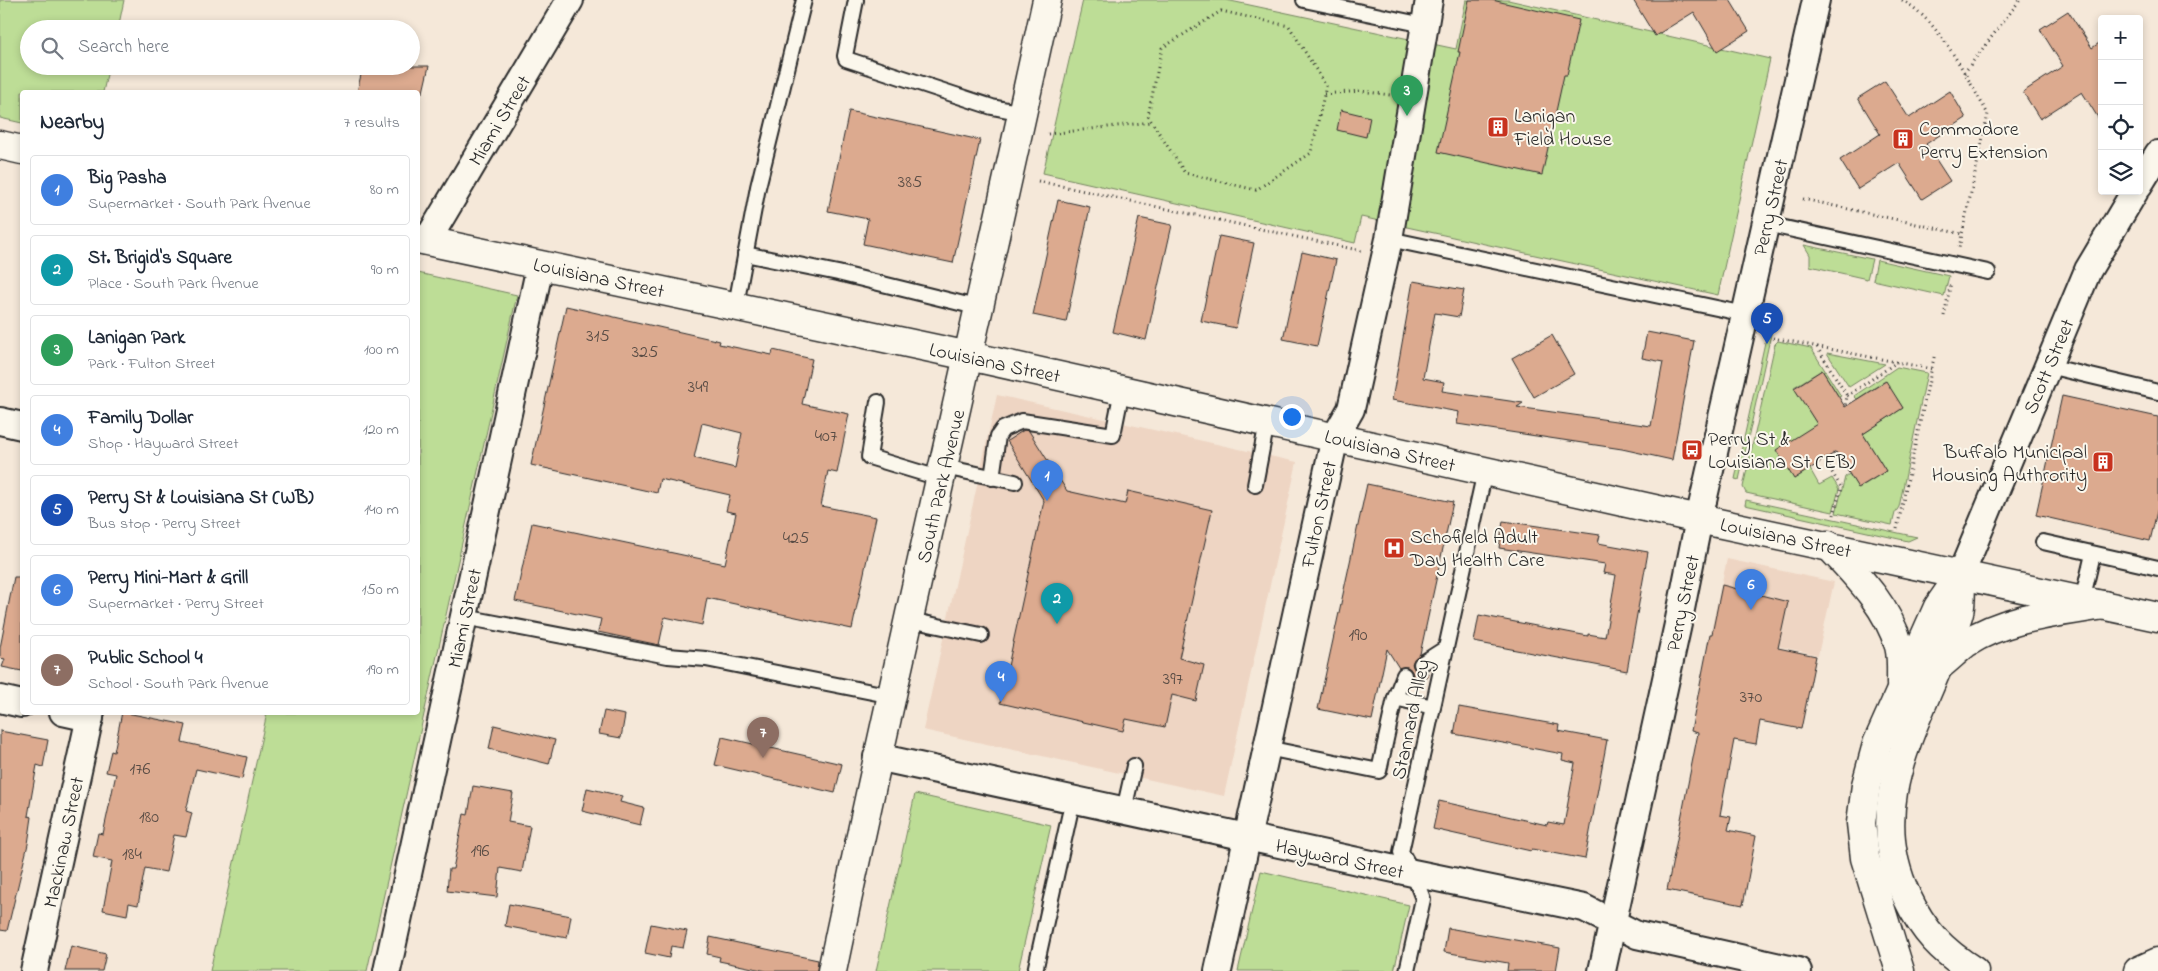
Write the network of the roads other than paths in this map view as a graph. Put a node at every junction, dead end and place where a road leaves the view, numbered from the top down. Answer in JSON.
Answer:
{"nodes":[{"id":1,"x":570,"y":0,"type":"edge"},
{"id":2,"x":804,"y":0,"type":"edge"},
{"id":3,"x":856,"y":0,"type":"edge"},
{"id":4,"x":1047,"y":0,"type":"edge"},
{"id":5,"x":1304,"y":0,"type":"edge"},
{"id":6,"x":1430,"y":0,"type":"edge"},
{"id":7,"x":1816,"y":0,"type":"edge"},
{"id":8,"x":1424,"y":26,"type":"junction"},
{"id":9,"x":1022,"y":113,"type":"junction"},
{"id":10,"x":0,"y":146,"type":"edge"},
{"id":11,"x":20,"y":150,"type":"edge"},
{"id":12,"x":2158,"y":154,"type":"edge"},
{"id":13,"x":2143,"y":178,"type":"edge"},
{"id":14,"x":2134,"y":195,"type":"edge"},
{"id":15,"x":1766,"y":224,"type":"junction"},
{"id":16,"x":1390,"y":239,"type":"junction"},
{"id":17,"x":422,"y":240,"type":"edge"},
{"id":18,"x":745,"y":254,"type":"junction"},
{"id":19,"x":540,"y":266,"type":"junction"},
{"id":20,"x":1988,"y":272,"type":"dead end"},
{"id":21,"x":736,"y":306,"type":"junction"},
{"id":22,"x":980,"y":308,"type":"junction"},
{"id":23,"x":1746,"y":314,"type":"junction"},
{"id":24,"x":969,"y":356,"type":"junction"},
{"id":25,"x":2048,"y":366,"type":"junction"},
{"id":26,"x":1122,"y":390,"type":"junction"},
{"id":27,"x":2158,"y":392,"type":"edge"},
{"id":28,"x":878,"y":402,"type":"dead end"},
{"id":29,"x":0,"y":421,"type":"edge"},
{"id":30,"x":1268,"y":422,"type":"junction"},
{"id":31,"x":20,"y":426,"type":"edge"},
{"id":32,"x":1335,"y":437,"type":"junction"},
{"id":33,"x":1485,"y":471,"type":"junction"},
{"id":34,"x":943,"y":473,"type":"junction"},
{"id":35,"x":992,"y":478,"type":"junction"},
{"id":36,"x":1014,"y":482,"type":"dead end"},
{"id":37,"x":1254,"y":485,"type":"dead end"},
{"id":38,"x":1700,"y":518,"type":"junction"},
{"id":39,"x":2043,"y":542,"type":"dead end"},
{"id":40,"x":1828,"y":545,"type":"junction"},
{"id":41,"x":2092,"y":554,"type":"junction"},
{"id":42,"x":2158,"y":568,"type":"edge"},
{"id":43,"x":1961,"y":574,"type":"junction"},
{"id":44,"x":2093,"y":603,"type":"junction"},
{"id":45,"x":464,"y":617,"type":"junction"},
{"id":46,"x":2158,"y":617,"type":"edge"},
{"id":47,"x":910,"y":620,"type":"junction"},
{"id":48,"x":980,"y":635,"type":"dead end"},
{"id":49,"x":1446,"y":648,"type":"junction"},
{"id":50,"x":1421,"y":664,"type":"dead end"},
{"id":51,"x":1938,"y":667,"type":"junction"},
{"id":52,"x":1404,"y":675,"type":"dead end"},
{"id":53,"x":1901,"y":692,"type":"junction"},
{"id":54,"x":892,"y":696,"type":"junction"},
{"id":55,"x":1395,"y":698,"type":"junction"},
{"id":56,"x":0,"y":699,"type":"edge"},
{"id":57,"x":20,"y":704,"type":"edge"},
{"id":58,"x":1433,"y":707,"type":"junction"},
{"id":59,"x":91,"y":715,"type":"edge"},
{"id":60,"x":1266,"y":748,"type":"junction"},
{"id":61,"x":877,"y":757,"type":"junction"},
{"id":62,"x":1134,"y":766,"type":"dead end"},
{"id":63,"x":1073,"y":799,"type":"junction"},
{"id":64,"x":1124,"y":810,"type":"junction"},
{"id":65,"x":1247,"y":837,"type":"junction"},
{"id":66,"x":1413,"y":874,"type":"junction"},
{"id":67,"x":1613,"y":922,"type":"junction"},
{"id":68,"x":2158,"y":962,"type":"edge"},
{"id":69,"x":34,"y":971,"type":"edge"},
{"id":70,"x":387,"y":971,"type":"edge"},
{"id":71,"x":832,"y":971,"type":"edge"},
{"id":72,"x":1035,"y":971,"type":"edge"},
{"id":73,"x":1218,"y":971,"type":"edge"},
{"id":74,"x":1407,"y":971,"type":"edge"},
{"id":75,"x":1602,"y":971,"type":"edge"},
{"id":76,"x":1798,"y":971,"type":"edge"},
{"id":77,"x":1900,"y":971,"type":"edge"},
{"id":78,"x":1974,"y":971,"type":"edge"},
{"id":79,"x":2138,"y":971,"type":"edge"}],
"edges":[{"from":1,"to":17,"type":"street","name":"Miami Street"},
{"from":2,"to":18,"type":"lane"},
{"from":3,"to":9,"type":"lane"},
{"from":4,"to":9,"type":"main road","name":"South Park Avenue"},
{"from":5,"to":8,"type":"lane"},
{"from":6,"to":8,"type":"street","name":"Fulton Street"},
{"from":7,"to":15,"type":"street","name":"Perry Street"},
{"from":8,"to":16,"type":"street","name":"Fulton Street"},
{"from":9,"to":22,"type":"main road","name":"South Park Avenue"},
{"from":10,"to":11,"type":"main road"},
{"from":12,"to":13,"type":"street"},
{"from":14,"to":25,"type":"street","name":"Scott Street"},
{"from":15,"to":20,"type":"lane"},
{"from":15,"to":23,"type":"street","name":"Perry Street"},
{"from":16,"to":23,"type":"lane"},
{"from":16,"to":32,"type":"street","name":"Fulton Street"},
{"from":17,"to":19,"type":"main road","name":"Louisiana Street"},
{"from":18,"to":21,"type":"lane"},
{"from":18,"to":22,"type":"lane"},
{"from":19,"to":21,"type":"main road","name":"Louisiana Street"},
{"from":19,"to":45,"type":"street","name":"Miami Street"},
{"from":21,"to":24,"type":"main road","name":"Louisiana Street"},
{"from":22,"to":24,"type":"main road","name":"South Park Avenue"},
{"from":23,"to":38,"type":"street","name":"Perry Street"},
{"from":24,"to":26,"type":"main road","name":"Louisiana Street"},
{"from":24,"to":34,"type":"main road","name":"South Park Avenue"},
{"from":25,"to":27,"type":"lane"},
{"from":25,"to":43,"type":"street","name":"Scott Street"},
{"from":26,"to":30,"type":"main road","name":"Louisiana Street"},
{"from":26,"to":35,"type":"lane"},
{"from":28,"to":34,"type":"lane"},
{"from":29,"to":31,"type":"street"},
{"from":30,"to":32,"type":"main road","name":"Louisiana Street"},
{"from":30,"to":37,"type":"lane"},
{"from":32,"to":33,"type":"main road","name":"Louisiana Street"},
{"from":32,"to":60,"type":"street","name":"Fulton Street"},
{"from":33,"to":38,"type":"main road","name":"Louisiana Street"},
{"from":33,"to":49,"type":"lane","name":"Stannard Alley"},
{"from":34,"to":35,"type":"lane"},
{"from":34,"to":47,"type":"main road","name":"South Park Avenue"},
{"from":35,"to":36,"type":"lane"},
{"from":38,"to":40,"type":"main road","name":"Louisiana Street"},
{"from":38,"to":67,"type":"street","name":"Perry Street"},
{"from":39,"to":41,"type":"lane"},
{"from":40,"to":43,"type":"main road","name":"Louisiana Street"},
{"from":40,"to":53,"type":"main road"},
{"from":41,"to":42,"type":"lane"},
{"from":41,"to":44,"type":"lane"},
{"from":43,"to":44,"type":"main road","name":"Louisiana Street"},
{"from":43,"to":51,"type":"main road"},
{"from":43,"to":53,"type":"main road"},
{"from":44,"to":46,"type":"main road","name":"Louisiana Street"},
{"from":44,"to":51,"type":"main road"},
{"from":45,"to":54,"type":"lane"},
{"from":45,"to":70,"type":"street","name":"Miami Street"},
{"from":47,"to":48,"type":"lane"},
{"from":47,"to":54,"type":"main road","name":"South Park Avenue"},
{"from":49,"to":50,"type":"lane"},
{"from":49,"to":58,"type":"lane","name":"Stannard Alley"},
{"from":51,"to":78,"type":"main road"},
{"from":52,"to":55,"type":"lane"},
{"from":53,"to":77,"type":"main road"},
{"from":54,"to":61,"type":"main road","name":"South Park Avenue"},
{"from":55,"to":58,"type":"lane"},
{"from":55,"to":60,"type":"lane"},
{"from":56,"to":57,"type":"street"},
{"from":58,"to":66,"type":"lane","name":"Stannard Alley"},
{"from":59,"to":69,"type":"street","name":"Mackinaw Street"},
{"from":60,"to":65,"type":"street","name":"Fulton Street"},
{"from":61,"to":63,"type":"street","name":"Hayward Street"},
{"from":61,"to":71,"type":"main road","name":"South Park Avenue"},
{"from":62,"to":64,"type":"lane"},
{"from":63,"to":64,"type":"street","name":"Hayward Street"},
{"from":63,"to":72,"type":"lane"},
{"from":64,"to":65,"type":"street","name":"Hayward Street"},
{"from":65,"to":66,"type":"street","name":"Hayward Street"},
{"from":65,"to":73,"type":"street","name":"Fulton Street"},
{"from":66,"to":67,"type":"street","name":"Hayward Street"},
{"from":66,"to":74,"type":"lane","name":"Stannard Alley"},
{"from":67,"to":75,"type":"street","name":"Perry Street"},
{"from":67,"to":76,"type":"street","name":"Hayward Street"},
{"from":68,"to":79,"type":"main road"}]}
